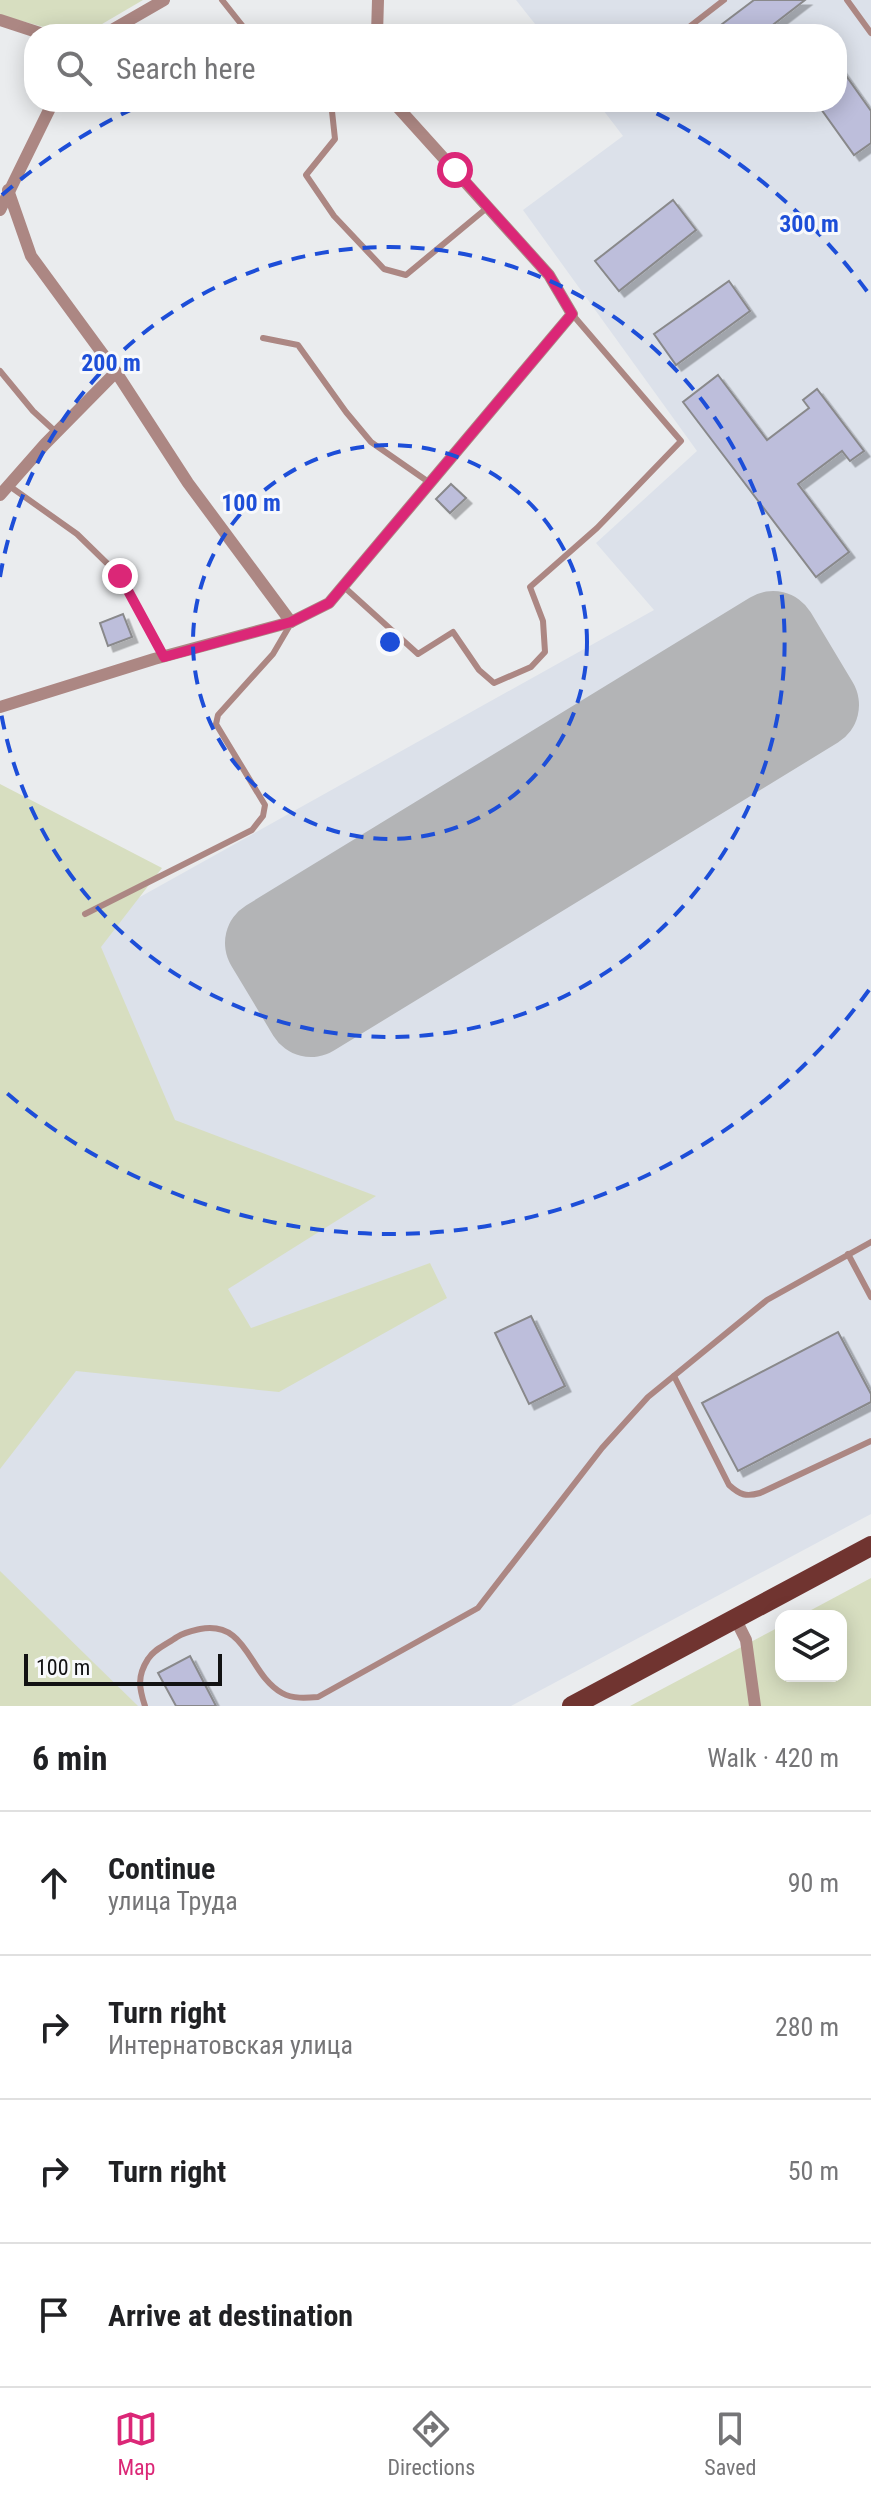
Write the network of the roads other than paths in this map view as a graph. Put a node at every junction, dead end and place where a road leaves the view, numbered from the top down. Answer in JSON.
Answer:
{"nodes":[{"id":1,"x":164,"y":0,"type":"edge"},
{"id":2,"x":222,"y":0,"type":"edge"},
{"id":3,"x":378,"y":0,"type":"edge"},
{"id":4,"x":724,"y":0,"type":"edge"},
{"id":5,"x":847,"y":0,"type":"edge"},
{"id":6,"x":0,"y":20,"type":"edge"},
{"id":7,"x":122,"y":24,"type":"edge"},
{"id":8,"x":241,"y":24,"type":"edge"},
{"id":9,"x":377,"y":24,"type":"edge"},
{"id":10,"x":693,"y":24,"type":"edge"},
{"id":11,"x":24,"y":28,"type":"edge"},
{"id":12,"x":871,"y":33,"type":"edge"},
{"id":13,"x":48,"y":112,"type":"edge"},
{"id":14,"x":332,"y":112,"type":"edge"},
{"id":15,"x":402,"y":112,"type":"edge"},
{"id":16,"x":8,"y":190,"type":"junction"},
{"id":17,"x":488,"y":207,"type":"junction"},
{"id":18,"x":0,"y":210,"type":"edge"},
{"id":19,"x":572,"y":314,"type":"junction"},
{"id":20,"x":263,"y":338,"type":"dead end"},
{"id":21,"x":0,"y":371,"type":"edge"},
{"id":22,"x":116,"y":372,"type":"junction"},
{"id":23,"x":57,"y":433,"type":"junction"},
{"id":24,"x":430,"y":483,"type":"junction"},
{"id":25,"x":4,"y":490,"type":"edge"},
{"id":26,"x":343,"y":586,"type":"junction"},
{"id":27,"x":291,"y":622,"type":"junction"},
{"id":28,"x":164,"y":657,"type":"junction"},
{"id":29,"x":0,"y":707,"type":"edge"},
{"id":30,"x":85,"y":914,"type":"dead end"},
{"id":31,"x":871,"y":1242,"type":"edge"},
{"id":32,"x":848,"y":1254,"type":"junction"},
{"id":33,"x":871,"y":1297,"type":"edge"},
{"id":34,"x":674,"y":1376,"type":"junction"},
{"id":35,"x":871,"y":1441,"type":"edge"},
{"id":36,"x":871,"y":1546,"type":"edge"},
{"id":37,"x":735,"y":1618,"type":"junction"},
{"id":38,"x":145,"y":1706,"type":"edge"},
{"id":39,"x":572,"y":1706,"type":"edge"},
{"id":40,"x":755,"y":1706,"type":"edge"}],
"edges":[{"from":1,"to":7,"type":"street"},
{"from":2,"to":8,"type":"lane"},
{"from":3,"to":9,"type":"street"},
{"from":4,"to":10,"type":"lane"},
{"from":5,"to":12,"type":"lane"},
{"from":6,"to":11,"type":"street"},
{"from":13,"to":16,"type":"street"},
{"from":14,"to":17,"type":"lane"},
{"from":15,"to":17,"type":"street"},
{"from":16,"to":18,"type":"street"},
{"from":16,"to":22,"type":"street"},
{"from":17,"to":19,"type":"street"},
{"from":19,"to":24,"type":"street"},
{"from":19,"to":26,"type":"lane"},
{"from":20,"to":24,"type":"lane"},
{"from":21,"to":23,"type":"lane"},
{"from":22,"to":23,"type":"street"},
{"from":22,"to":27,"type":"street"},
{"from":23,"to":25,"type":"street"},
{"from":24,"to":26,"type":"street"},
{"from":25,"to":28,"type":"lane"},
{"from":26,"to":27,"type":"street"},
{"from":27,"to":28,"type":"street"},
{"from":27,"to":30,"type":"lane"},
{"from":28,"to":29,"type":"street"},
{"from":31,"to":32,"type":"lane"},
{"from":32,"to":33,"type":"lane"},
{"from":32,"to":34,"type":"lane"},
{"from":34,"to":35,"type":"lane"},
{"from":34,"to":38,"type":"lane"},
{"from":36,"to":37,"type":"main road"},
{"from":37,"to":39,"type":"main road"},
{"from":37,"to":40,"type":"street"}]}
